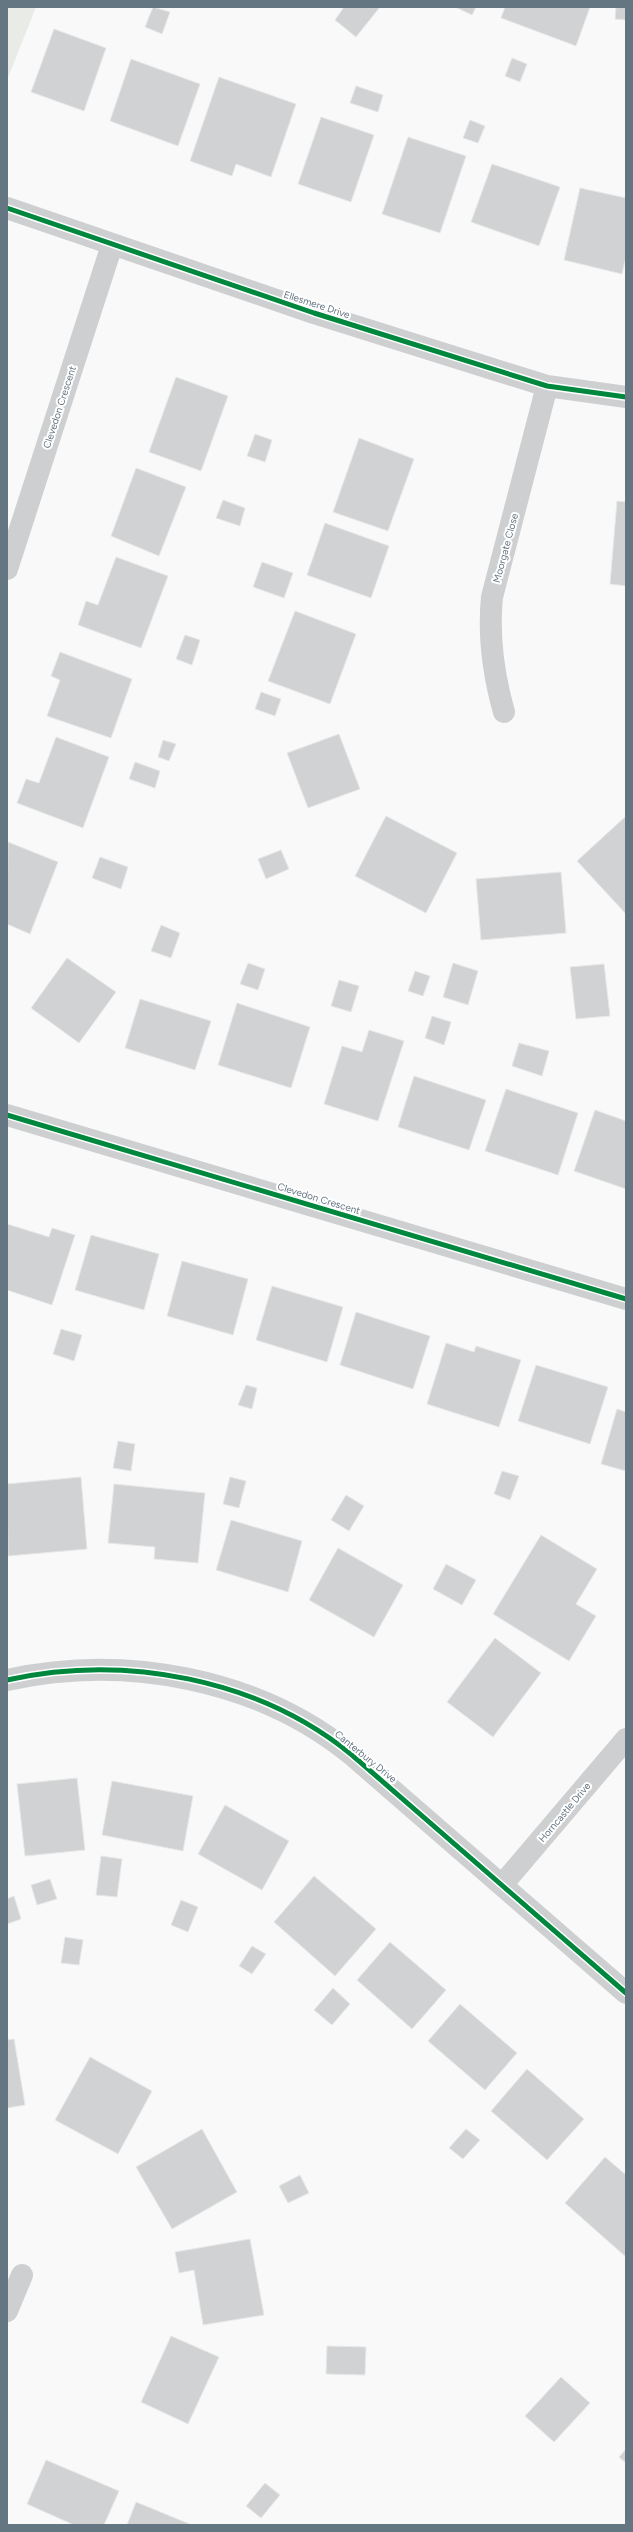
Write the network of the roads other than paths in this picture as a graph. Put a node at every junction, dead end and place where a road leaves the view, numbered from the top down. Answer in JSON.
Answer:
{"nodes":[{"id":1,"x":7,"y":208,"type":"edge"},
{"id":2,"x":112,"y":245,"type":"junction"},
{"id":3,"x":547,"y":386,"type":"junction"},
{"id":4,"x":626,"y":397,"type":"edge"},
{"id":5,"x":7,"y":569,"type":"edge"},
{"id":6,"x":504,"y":712,"type":"dead end"},
{"id":7,"x":7,"y":1115,"type":"edge"},
{"id":8,"x":626,"y":1299,"type":"edge"},
{"id":9,"x":7,"y":1680,"type":"edge"},
{"id":10,"x":626,"y":1739,"type":"edge"},
{"id":11,"x":502,"y":1885,"type":"junction"},
{"id":12,"x":626,"y":1993,"type":"edge"},
{"id":13,"x":22,"y":2275,"type":"dead end"},
{"id":14,"x":7,"y":2311,"type":"edge"}],
"edges":[{"from":1,"to":2,"type":"street","name":"Ellesmere Drive"},
{"from":2,"to":3,"type":"street","name":"Ellesmere Drive"},
{"from":2,"to":5,"type":"street","name":"Clevedon Crescent"},
{"from":3,"to":4,"type":"street","name":"Ellesmere Drive"},
{"from":3,"to":6,"type":"street","name":"Moorgate Close"},
{"from":7,"to":8,"type":"street","name":"Clevedon Crescent"},
{"from":9,"to":11,"type":"street","name":"Canterbury Drive"},
{"from":10,"to":11,"type":"street","name":"Horncastle Drive"},
{"from":11,"to":12,"type":"street","name":"Canterbury Drive"},
{"from":13,"to":14,"type":"street"}]}
